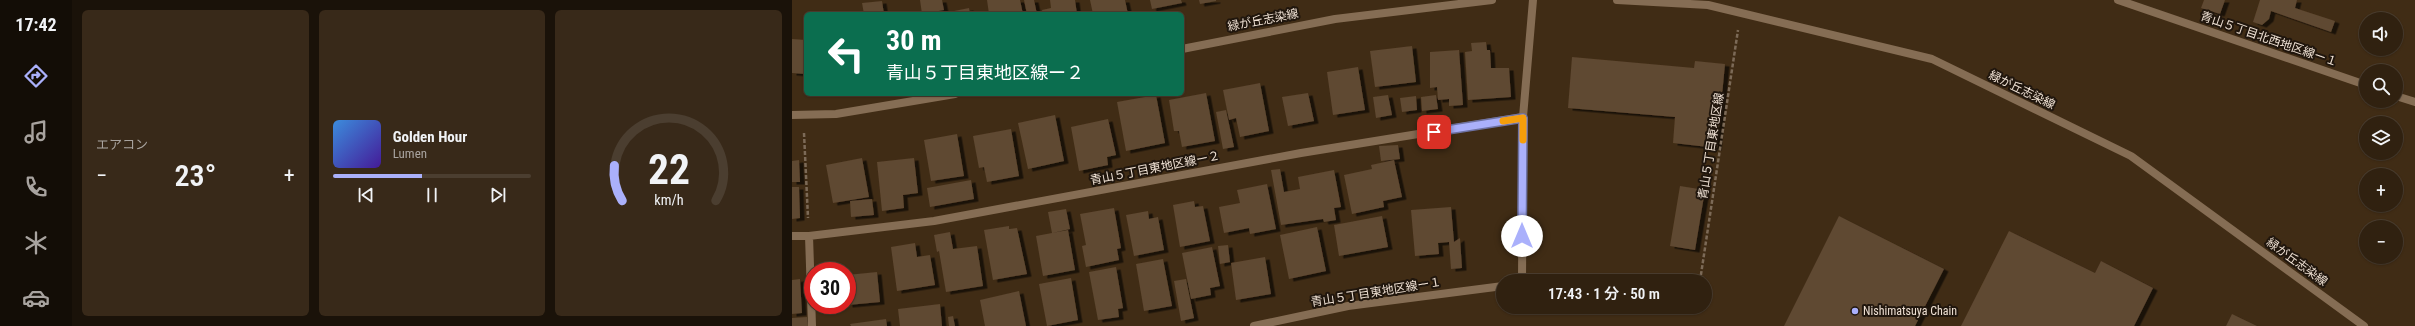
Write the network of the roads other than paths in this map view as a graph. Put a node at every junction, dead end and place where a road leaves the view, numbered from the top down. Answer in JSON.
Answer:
{"nodes":[{"id":1,"x":1492,"y":0,"type":"edge"},
{"id":2,"x":1533,"y":0,"type":"edge"},
{"id":3,"x":1617,"y":0,"type":"edge"},
{"id":4,"x":2118,"y":0,"type":"edge"},
{"id":5,"x":1184,"y":49,"type":"edge"},
{"id":6,"x":2359,"y":83,"type":"edge"},
{"id":7,"x":943,"y":96,"type":"edge"},
{"id":8,"x":2403,"y":98,"type":"edge"},
{"id":9,"x":2415,"y":102,"type":"edge"},
{"id":10,"x":792,"y":114,"type":"edge"},
{"id":11,"x":1523,"y":118,"type":"junction"},
{"id":12,"x":792,"y":236,"type":"edge"},
{"id":13,"x":809,"y":236,"type":"junction"},
{"id":14,"x":1522,"y":274,"type":"edge"},
{"id":15,"x":1496,"y":287,"type":"edge"},
{"id":16,"x":812,"y":326,"type":"edge"},
{"id":17,"x":1254,"y":326,"type":"edge"},
{"id":18,"x":2364,"y":326,"type":"edge"}],
"edges":[{"from":1,"to":5,"type":"street","name":"緑が丘志染線"},
{"from":2,"to":11,"type":"street"},
{"from":3,"to":18,"type":"street","name":"緑が丘志染線"},
{"from":4,"to":6,"type":"street","name":"青山５丁目北西地区線ー１"},
{"from":7,"to":10,"type":"street"},
{"from":8,"to":9,"type":"street"},
{"from":11,"to":13,"type":"street","name":"青山５丁目東地区線ー２"},
{"from":11,"to":14,"type":"street"},
{"from":12,"to":13,"type":"street","name":"青山５丁目東地区線ー２"},
{"from":13,"to":16,"type":"street"},
{"from":15,"to":17,"type":"street","name":"青山５丁目東地区線ー１"}]}
